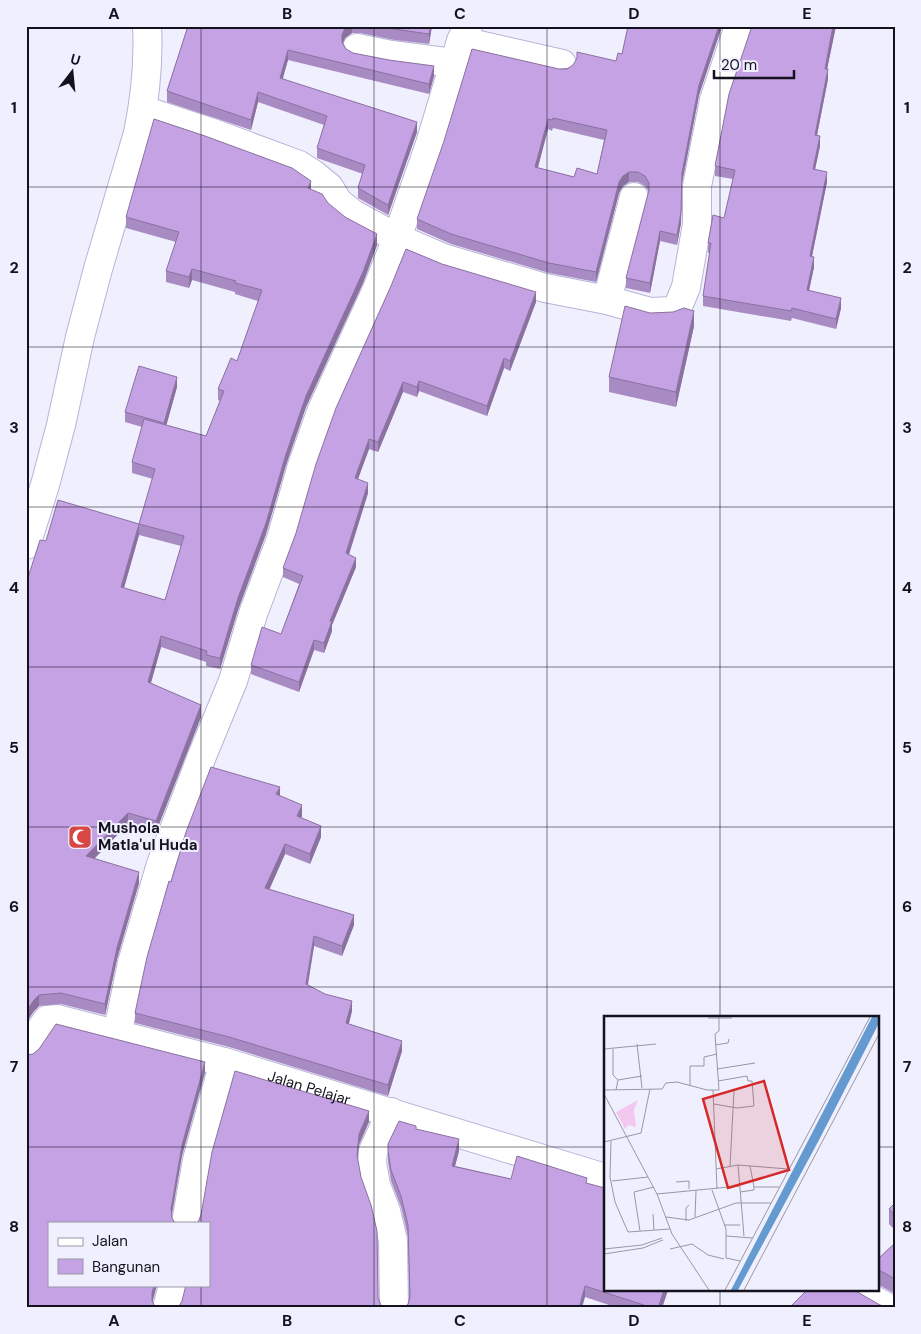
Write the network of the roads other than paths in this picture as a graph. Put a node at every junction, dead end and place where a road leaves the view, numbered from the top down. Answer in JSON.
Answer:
{"nodes":[{"id":1,"x":147,"y":26,"type":"edge"},
{"id":2,"x":738,"y":26,"type":"edge"},
{"id":3,"x":461,"y":43,"type":"edge"},
{"id":4,"x":357,"y":48,"type":"dead end"},
{"id":5,"x":562,"y":64,"type":"dead end"},
{"id":6,"x":142,"y":110,"type":"junction"},
{"id":7,"x":634,"y":197,"type":"dead end"},
{"id":8,"x":397,"y":238,"type":"junction"},
{"id":9,"x":607,"y":300,"type":"junction"},
{"id":10,"x":26,"y":546,"type":"edge"},
{"id":11,"x":117,"y":1035,"type":"junction"},
{"id":12,"x":26,"y":1051,"type":"edge"},
{"id":13,"x":224,"y":1062,"type":"junction"},
{"id":14,"x":391,"y":1112,"type":"junction"},
{"id":15,"x":604,"y":1178,"type":"edge"},
{"id":16,"x":186,"y":1222,"type":"edge"},
{"id":17,"x":173,"y":1286,"type":"edge"},
{"id":18,"x":860,"y":1292,"type":"edge"},
{"id":19,"x":167,"y":1308,"type":"edge"},
{"id":20,"x":394,"y":1308,"type":"edge"},
{"id":21,"x":888,"y":1308,"type":"edge"}],
"edges":[{"from":1,"to":6,"type":"street"},
{"from":2,"to":9,"type":"street"},
{"from":3,"to":4,"type":"street"},
{"from":3,"to":5,"type":"street"},
{"from":3,"to":8,"type":"street"},
{"from":6,"to":8,"type":"street"},
{"from":6,"to":10,"type":"street"},
{"from":7,"to":9,"type":"street"},
{"from":8,"to":9,"type":"street"},
{"from":8,"to":11,"type":"street"},
{"from":11,"to":12,"type":"street","name":"Jalan Pelajar"},
{"from":11,"to":13,"type":"street","name":"Jalan Pelajar"},
{"from":13,"to":14,"type":"street","name":"Jalan Pelajar"},
{"from":13,"to":16,"type":"street"},
{"from":14,"to":15,"type":"street","name":"Jalan Pelajar"},
{"from":14,"to":20,"type":"street"},
{"from":17,"to":19,"type":"street"},
{"from":18,"to":21,"type":"street"}]}
